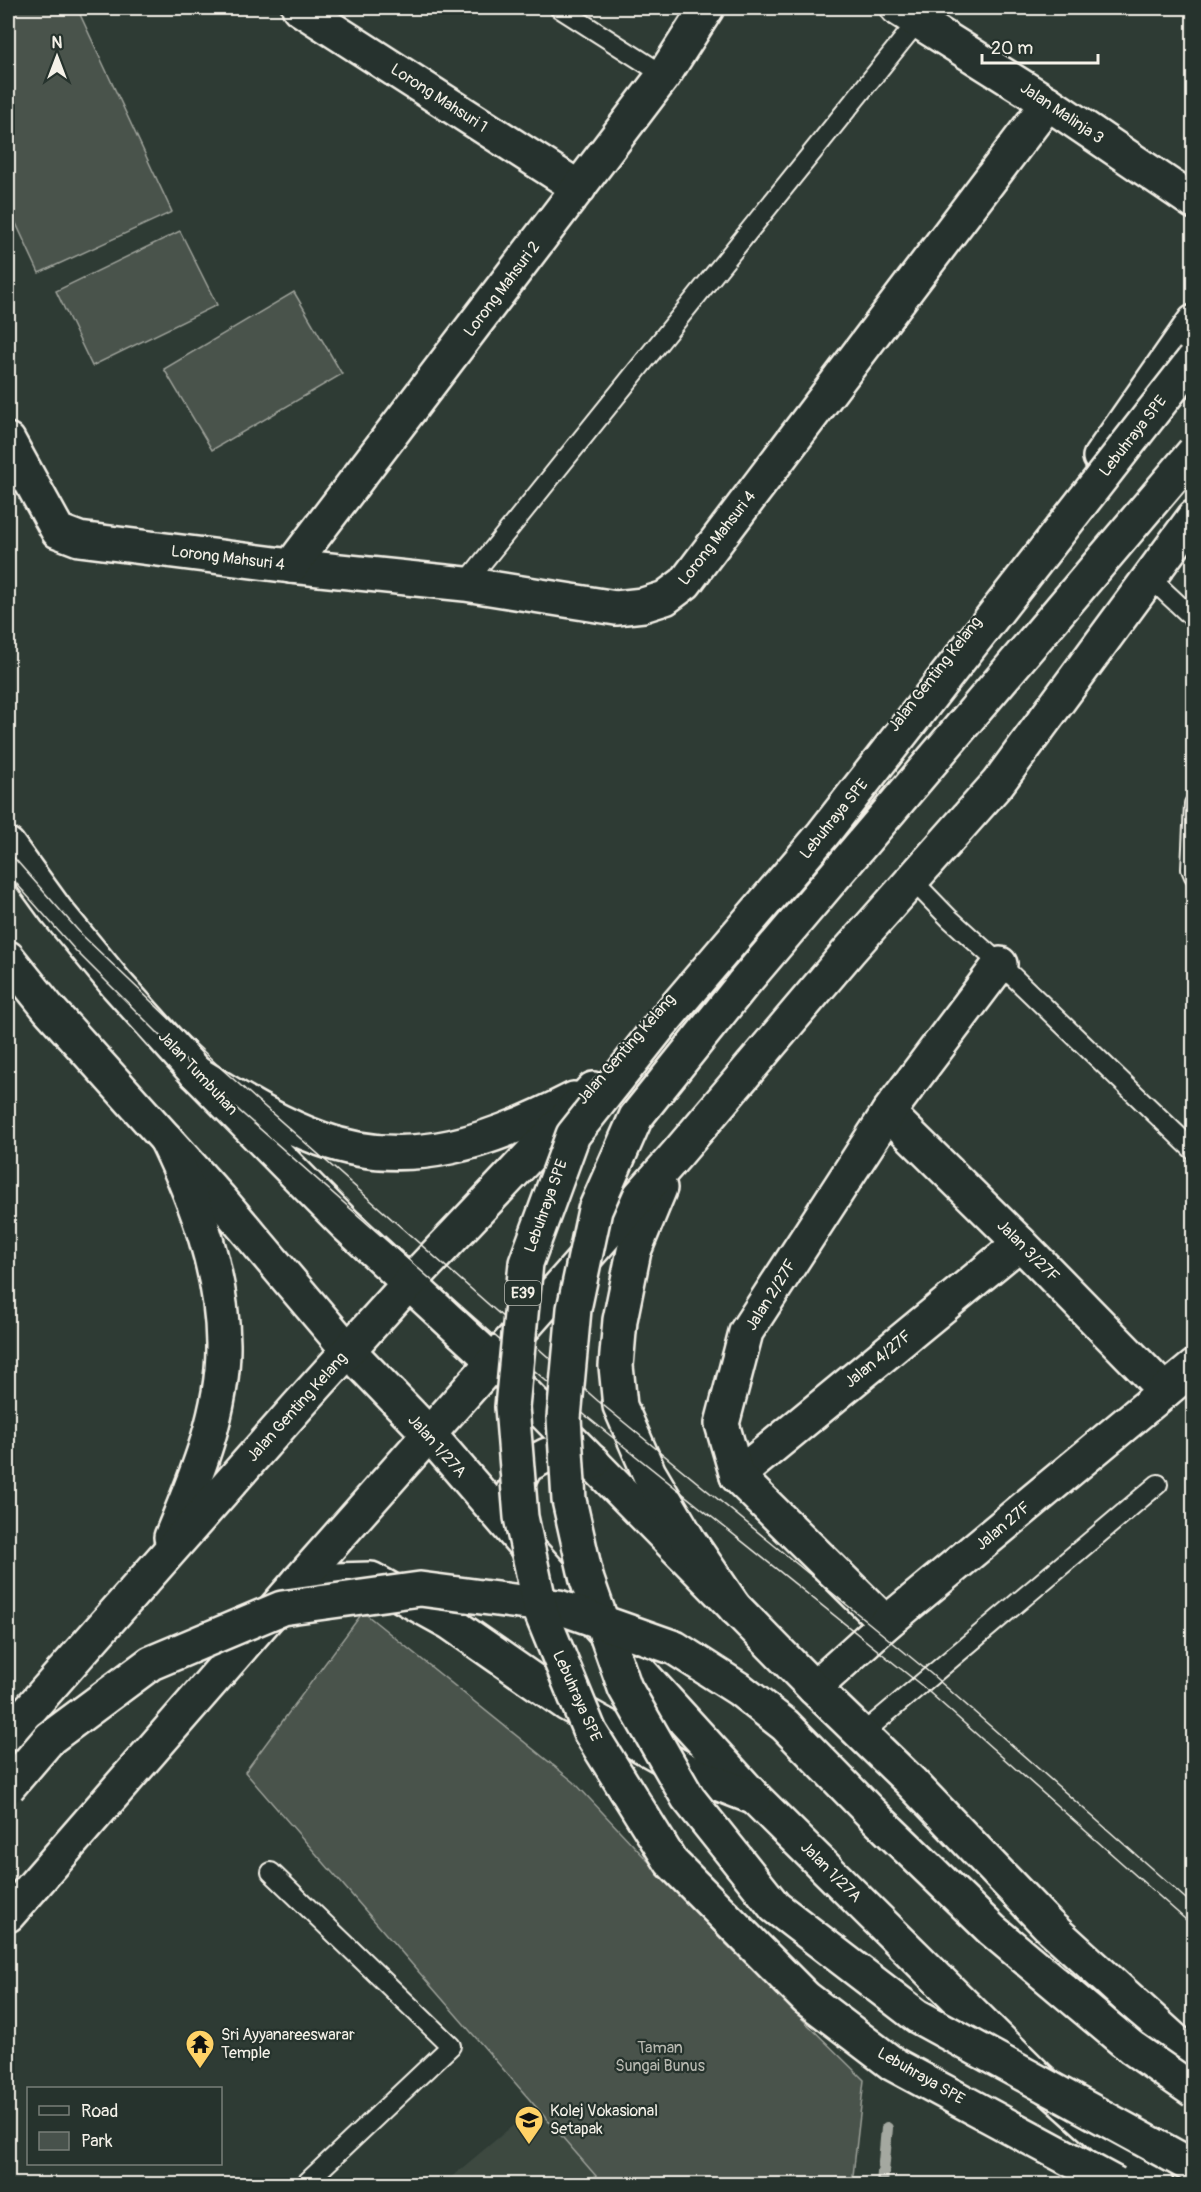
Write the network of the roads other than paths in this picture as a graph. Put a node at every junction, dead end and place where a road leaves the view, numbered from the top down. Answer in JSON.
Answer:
{"nodes":[{"id":1,"x":300,"y":8,"type":"edge"},
{"id":2,"x":559,"y":8,"type":"edge"},
{"id":3,"x":707,"y":8,"type":"edge"},
{"id":4,"x":908,"y":14,"type":"edge"},
{"id":5,"x":664,"y":75,"type":"junction"},
{"id":6,"x":1048,"y":103,"type":"junction"},
{"id":7,"x":579,"y":188,"type":"junction"},
{"id":8,"x":1194,"y":202,"type":"edge"},
{"id":9,"x":1194,"y":322,"type":"edge"},
{"id":10,"x":1194,"y":359,"type":"edge"},
{"id":11,"x":8,"y":440,"type":"edge"},
{"id":12,"x":1194,"y":452,"type":"edge"},
{"id":13,"x":1194,"y":517,"type":"edge"},
{"id":14,"x":291,"y":566,"type":"junction"},
{"id":15,"x":1149,"y":577,"type":"junction"},
{"id":16,"x":465,"y":584,"type":"junction"},
{"id":17,"x":1194,"y":619,"type":"edge"},
{"id":18,"x":1194,"y":804,"type":"edge"},
{"id":19,"x":8,"y":845,"type":"edge"},
{"id":20,"x":1194,"y":876,"type":"edge"},
{"id":21,"x":912,"y":880,"type":"junction"},
{"id":22,"x":8,"y":958,"type":"edge"},
{"id":23,"x":1000,"y":964,"type":"junction"},
{"id":24,"x":196,"y":1073,"type":"junction"},
{"id":25,"x":594,"y":1088,"type":"junction"},
{"id":26,"x":888,"y":1113,"type":"junction"},
{"id":27,"x":166,"y":1139,"type":"junction"},
{"id":28,"x":1194,"y":1151,"type":"edge"},
{"id":29,"x":677,"y":1154,"type":"junction"},
{"id":30,"x":1020,"y":1243,"type":"junction"},
{"id":31,"x":410,"y":1283,"type":"junction"},
{"id":32,"x":348,"y":1350,"type":"junction"},
{"id":33,"x":493,"y":1361,"type":"junction"},
{"id":34,"x":1194,"y":1367,"type":"edge"},
{"id":35,"x":1166,"y":1391,"type":"junction"},
{"id":36,"x":429,"y":1434,"type":"junction"},
{"id":37,"x":593,"y":1462,"type":"junction"},
{"id":38,"x":737,"y":1476,"type":"junction"},
{"id":39,"x":1158,"y":1484,"type":"dead end"},
{"id":40,"x":523,"y":1543,"type":"junction"},
{"id":41,"x":163,"y":1558,"type":"junction"},
{"id":42,"x":299,"y":1581,"type":"junction"},
{"id":43,"x":735,"y":1608,"type":"junction"},
{"id":44,"x":886,"y":1623,"type":"junction"},
{"id":45,"x":814,"y":1688,"type":"junction"},
{"id":46,"x":8,"y":1734,"type":"edge"},
{"id":47,"x":862,"y":1734,"type":"junction"},
{"id":48,"x":8,"y":1787,"type":"edge"},
{"id":49,"x":755,"y":1798,"type":"junction"},
{"id":50,"x":271,"y":1872,"type":"dead end"},
{"id":51,"x":8,"y":1915,"type":"edge"},
{"id":52,"x":1194,"y":2058,"type":"edge"},
{"id":53,"x":1194,"y":2091,"type":"edge"},
{"id":54,"x":1194,"y":2167,"type":"edge"},
{"id":55,"x":305,"y":2184,"type":"edge"},
{"id":56,"x":1116,"y":2184,"type":"edge"},
{"id":57,"x":1156,"y":2184,"type":"edge"}],
"edges":[{"from":1,"to":7,"type":"main road","name":"Lorong Mahsuri 1"},
{"from":2,"to":5,"type":"lane"},
{"from":3,"to":5,"type":"main road","name":"Lorong Mahsuri 2"},
{"from":4,"to":6,"type":"main road","name":"Jalan Malinja 3"},
{"from":4,"to":16,"type":"lane"},
{"from":5,"to":7,"type":"main road","name":"Lorong Mahsuri 2"},
{"from":6,"to":8,"type":"main road","name":"Jalan Malinja 3"},
{"from":6,"to":16,"type":"main road","name":"Lorong Mahsuri 4"},
{"from":7,"to":14,"type":"main road","name":"Lorong Mahsuri 2"},
{"from":9,"to":25,"type":"main road","name":"Jalan Genting Kelang"},
{"from":10,"to":56,"type":"main road","name":"Lebuhraya SPE","number":"E39","bridge":true},
{"from":11,"to":14,"type":"main road","name":"Lorong Mahsuri 4"},
{"from":12,"to":54,"type":"main road","bridge":true},
{"from":13,"to":15,"type":"main road"},
{"from":14,"to":16,"type":"main road","name":"Lorong Mahsuri 4"},
{"from":15,"to":17,"type":"lane"},
{"from":15,"to":21,"type":"main road"},
{"from":18,"to":20,"type":"lane"},
{"from":19,"to":24,"type":"main road","name":"Jalan Tumbuhan"},
{"from":21,"to":23,"type":"lane"},
{"from":21,"to":29,"type":"main road"},
{"from":22,"to":27,"type":"main road"},
{"from":23,"to":26,"type":"main road","name":"Jalan 2/27F"},
{"from":23,"to":28,"type":"lane"},
{"from":24,"to":25,"type":"main road"},
{"from":24,"to":31,"type":"main road","name":"Jalan Tumbuhan"},
{"from":25,"to":31,"type":"main road","name":"Jalan Genting Kelang"},
{"from":26,"to":30,"type":"main road","name":"Jalan 3/27F"},
{"from":26,"to":38,"type":"main road","name":"Jalan 2/27F"},
{"from":27,"to":32,"type":"main road"},
{"from":27,"to":41,"type":"main road"},
{"from":29,"to":33,"type":"main road"},
{"from":29,"to":43,"type":"main road"},
{"from":30,"to":35,"type":"main road","name":"Jalan 3/27F"},
{"from":30,"to":38,"type":"main road","name":"Jalan 4/27F"},
{"from":31,"to":32,"type":"main road","name":"Jalan Genting Kelang"},
{"from":31,"to":33,"type":"main road"},
{"from":32,"to":36,"type":"main road","name":"Jalan 1/27A"},
{"from":32,"to":41,"type":"main road","name":"Jalan Genting Kelang"},
{"from":33,"to":36,"type":"main road"},
{"from":33,"to":37,"type":"main road"},
{"from":34,"to":35,"type":"main road","name":"Jalan 27F"},
{"from":35,"to":44,"type":"main road","name":"Jalan 27F"},
{"from":36,"to":40,"type":"main road","name":"Jalan 1/27A"},
{"from":36,"to":42,"type":"main road"},
{"from":37,"to":40,"type":"main road","name":"Jalan 1/27A"},
{"from":37,"to":43,"type":"main road"},
{"from":38,"to":44,"type":"main road","name":"Jalan 2/27F"},
{"from":39,"to":47,"type":"lane"},
{"from":40,"to":49,"type":"main road","name":"Jalan 1/27A"},
{"from":41,"to":46,"type":"main road","name":"Jalan Genting Kelang"},
{"from":42,"to":49,"type":"main road"},
{"from":42,"to":51,"type":"main road"},
{"from":43,"to":45,"type":"main road"},
{"from":44,"to":45,"type":"main road","name":"Jalan 27F"},
{"from":45,"to":47,"type":"main road"},
{"from":47,"to":52,"type":"main road"},
{"from":48,"to":53,"type":"main road","bridge":true},
{"from":49,"to":57,"type":"main road","name":"Jalan 1/27A"},
{"from":50,"to":55,"type":"lane"}]}
